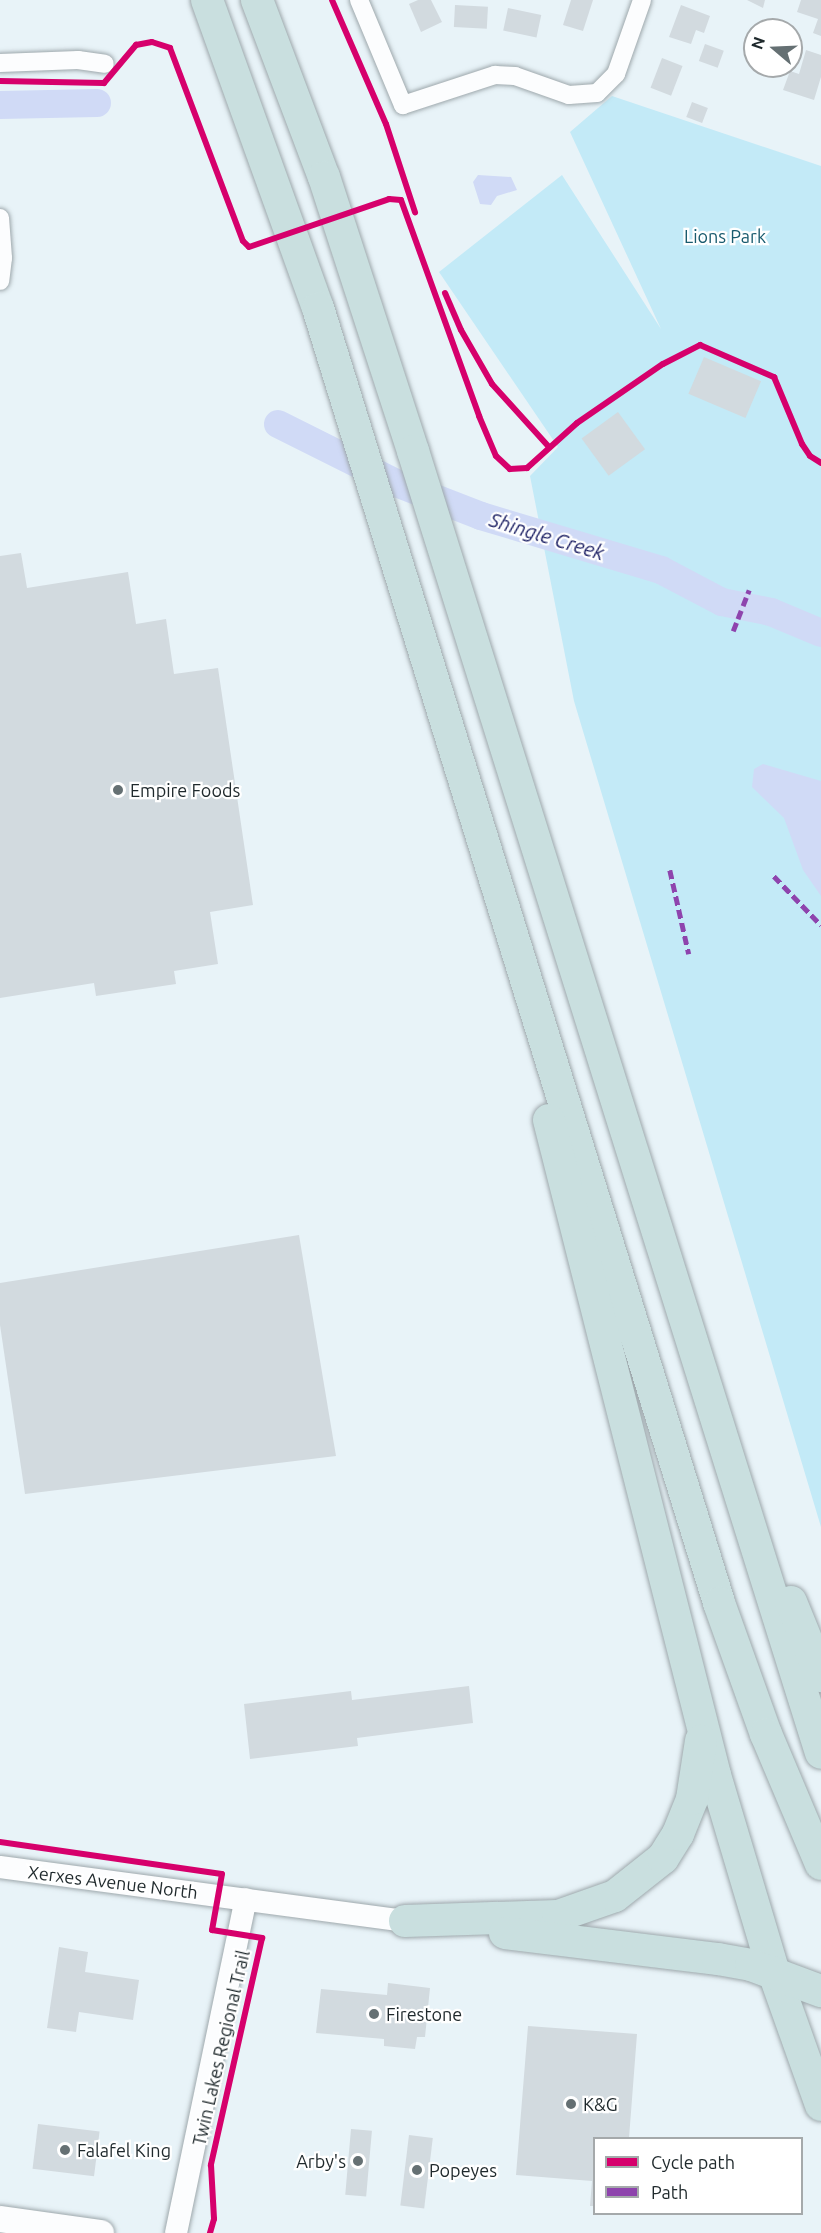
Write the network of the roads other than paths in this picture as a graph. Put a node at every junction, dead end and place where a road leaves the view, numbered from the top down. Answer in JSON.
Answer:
{"nodes":[{"id":1,"x":194,"y":0,"type":"edge"},
{"id":2,"x":207,"y":0,"type":"edge"},
{"id":3,"x":257,"y":0,"type":"edge"},
{"id":4,"x":359,"y":0,"type":"edge"},
{"id":5,"x":642,"y":0,"type":"edge"},
{"id":6,"x":0,"y":63,"type":"edge"},
{"id":7,"x":105,"y":64,"type":"dead end"},
{"id":8,"x":261,"y":141,"type":"junction"},
{"id":9,"x":0,"y":218,"type":"edge"},
{"id":10,"x":0,"y":281,"type":"edge"},
{"id":11,"x":468,"y":787,"type":"junction"},
{"id":12,"x":713,"y":1414,"type":"junction"},
{"id":13,"x":821,"y":1676,"type":"edge"},
{"id":14,"x":700,"y":1713,"type":"junction"},
{"id":15,"x":821,"y":1753,"type":"edge"},
{"id":16,"x":821,"y":1864,"type":"edge"},
{"id":17,"x":0,"y":1867,"type":"edge"},
{"id":18,"x":246,"y":1899,"type":"junction"},
{"id":19,"x":405,"y":1921,"type":"junction"},
{"id":20,"x":499,"y":1932,"type":"joint"},
{"id":21,"x":774,"y":1973,"type":"junction"},
{"id":22,"x":821,"y":1991,"type":"edge"},
{"id":23,"x":821,"y":2105,"type":"edge"},
{"id":24,"x":0,"y":2219,"type":"edge"},
{"id":25,"x":101,"y":2233,"type":"edge"},
{"id":26,"x":176,"y":2233,"type":"edge"}],
"edges":[{"from":1,"to":8,"type":"highway"},
{"from":2,"to":8,"type":"highway"},
{"from":3,"to":12,"type":"highway"},
{"from":4,"to":5,"type":"street"},
{"from":6,"to":7,"type":"street"},
{"from":8,"to":11,"type":"highway"},
{"from":9,"to":10,"type":"street"},
{"from":11,"to":14,"type":"highway"},
{"from":11,"to":16,"type":"highway"},
{"from":12,"to":13,"type":"highway"},
{"from":12,"to":15,"type":"highway"},
{"from":14,"to":19,"type":"highway"},
{"from":14,"to":21,"type":"highway"},
{"from":17,"to":18,"type":"street","name":"Xerxes Avenue North"},
{"from":18,"to":19,"type":"street","name":"Xerxes Avenue North"},
{"from":18,"to":26,"type":"street"},
{"from":19,"to":20,"type":"street","name":"Xerxes Avenue North"},
{"from":20,"to":21,"type":"highway"},
{"from":21,"to":22,"type":"highway"},
{"from":21,"to":23,"type":"highway"},
{"from":24,"to":25,"type":"main road"}]}
